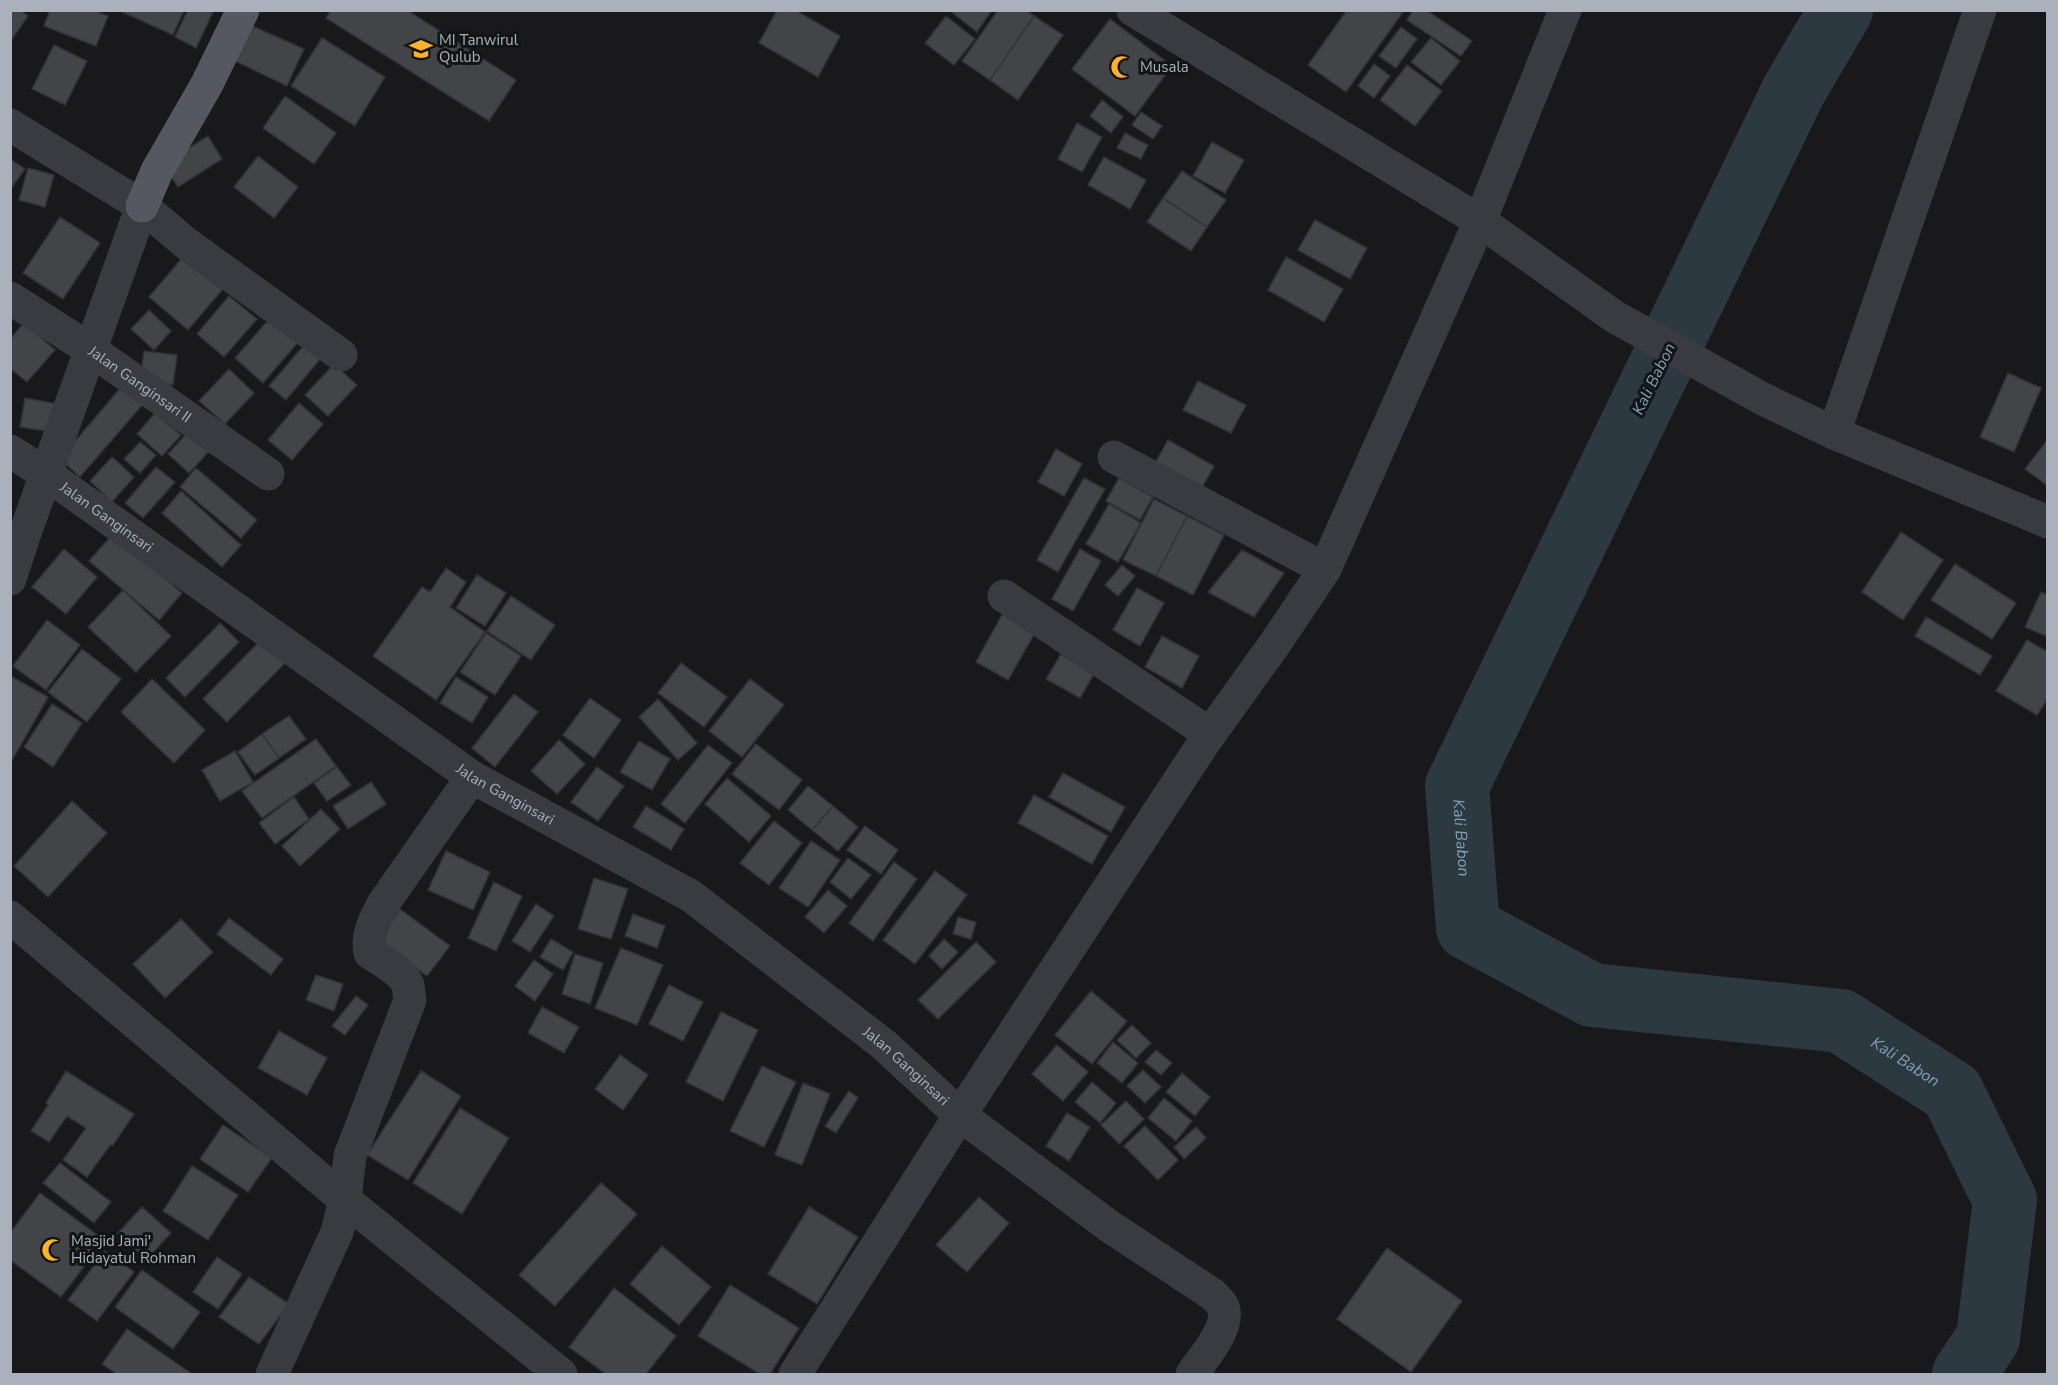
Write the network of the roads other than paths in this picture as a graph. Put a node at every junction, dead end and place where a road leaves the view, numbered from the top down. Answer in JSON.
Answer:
{"nodes":[{"id":1,"x":243,"y":10,"type":"edge"},
{"id":2,"x":1133,"y":10,"type":"edge"},
{"id":3,"x":1564,"y":10,"type":"edge"},
{"id":4,"x":1980,"y":10,"type":"edge"},
{"id":5,"x":10,"y":125,"type":"edge"},
{"id":6,"x":142,"y":206,"type":"junction"},
{"id":7,"x":1480,"y":222,"type":"junction"},
{"id":8,"x":10,"y":298,"type":"edge"},
{"id":9,"x":91,"y":350,"type":"junction"},
{"id":10,"x":341,"y":355,"type":"dead end"},
{"id":11,"x":1834,"y":433,"type":"junction"},
{"id":12,"x":10,"y":451,"type":"edge"},
{"id":13,"x":1114,"y":457,"type":"dead end"},
{"id":14,"x":46,"y":474,"type":"junction"},
{"id":15,"x":268,"y":474,"type":"dead end"},
{"id":16,"x":2048,"y":522,"type":"edge"},
{"id":17,"x":1325,"y":569,"type":"junction"},
{"id":18,"x":10,"y":579,"type":"edge"},
{"id":19,"x":1004,"y":596,"type":"dead end"},
{"id":20,"x":1210,"y":734,"type":"junction"},
{"id":21,"x":472,"y":777,"type":"junction"},
{"id":22,"x":10,"y":917,"type":"edge"},
{"id":23,"x":960,"y":1115,"type":"junction"},
{"id":24,"x":345,"y":1200,"type":"junction"},
{"id":25,"x":272,"y":1374,"type":"edge"},
{"id":26,"x":561,"y":1374,"type":"edge"},
{"id":27,"x":795,"y":1374,"type":"edge"},
{"id":28,"x":1192,"y":1374,"type":"edge"}],
"edges":[{"from":1,"to":6,"type":"main road"},
{"from":2,"to":7,"type":"street"},
{"from":3,"to":7,"type":"street"},
{"from":4,"to":11,"type":"street"},
{"from":5,"to":6,"type":"street"},
{"from":6,"to":9,"type":"street"},
{"from":6,"to":10,"type":"street"},
{"from":7,"to":11,"type":"street"},
{"from":7,"to":17,"type":"street"},
{"from":8,"to":9,"type":"street","name":"Jalan Ganginsari II"},
{"from":9,"to":14,"type":"street"},
{"from":9,"to":15,"type":"street","name":"Jalan Ganginsari II"},
{"from":11,"to":16,"type":"street"},
{"from":12,"to":14,"type":"street","name":"Jalan Ganginsari"},
{"from":13,"to":17,"type":"street"},
{"from":14,"to":18,"type":"street"},
{"from":14,"to":21,"type":"street","name":"Jalan Ganginsari"},
{"from":17,"to":20,"type":"street"},
{"from":19,"to":20,"type":"street"},
{"from":20,"to":23,"type":"street"},
{"from":21,"to":23,"type":"street","name":"Jalan Ganginsari"},
{"from":21,"to":24,"type":"street"},
{"from":22,"to":24,"type":"street"},
{"from":23,"to":27,"type":"street"},
{"from":23,"to":28,"type":"street","name":"Jalan Ganginsari"},
{"from":24,"to":25,"type":"street"},
{"from":24,"to":26,"type":"street"}]}
